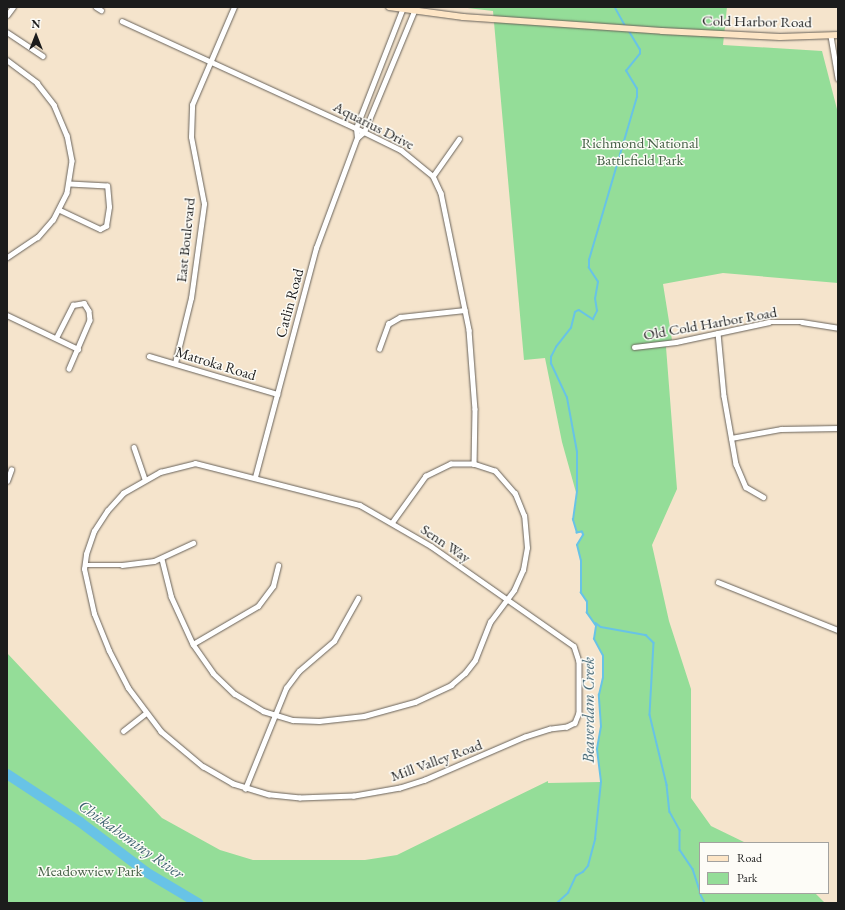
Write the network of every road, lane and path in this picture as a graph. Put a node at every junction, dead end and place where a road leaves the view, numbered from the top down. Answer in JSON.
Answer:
{"nodes":[{"id":1,"x":13,"y":7,"type":"edge"},
{"id":2,"x":96,"y":7,"type":"edge"},
{"id":3,"x":234,"y":7,"type":"edge"},
{"id":4,"x":389,"y":7,"type":"edge"},
{"id":5,"x":100,"y":10,"type":"dead end"},
{"id":6,"x":402,"y":10,"type":"junction"},
{"id":7,"x":414,"y":11,"type":"junction"},
{"id":8,"x":7,"y":15,"type":"edge"},
{"id":9,"x":122,"y":21,"type":"dead end"},
{"id":10,"x":7,"y":32,"type":"edge"},
{"id":11,"x":838,"y":35,"type":"edge"},
{"id":12,"x":831,"y":36,"type":"junction"},
{"id":13,"x":43,"y":56,"type":"dead end"},
{"id":14,"x":7,"y":60,"type":"edge"},
{"id":15,"x":209,"y":61,"type":"junction"},
{"id":16,"x":838,"y":78,"type":"edge"},
{"id":17,"x":356,"y":128,"type":"junction"},
{"id":18,"x":364,"y":132,"type":"junction"},
{"id":19,"x":357,"y":138,"type":"junction"},
{"id":20,"x":460,"y":140,"type":"dead end"},
{"id":21,"x":433,"y":176,"type":"junction"},
{"id":22,"x":70,"y":184,"type":"junction"},
{"id":23,"x":60,"y":210,"type":"junction"},
{"id":24,"x":7,"y":258,"type":"edge"},
{"id":25,"x":465,"y":310,"type":"junction"},
{"id":26,"x":7,"y":315,"type":"edge"},
{"id":27,"x":838,"y":328,"type":"edge"},
{"id":28,"x":718,"y":333,"type":"junction"},
{"id":29,"x":56,"y":338,"type":"junction"},
{"id":30,"x":634,"y":347,"type":"dead end"},
{"id":31,"x":78,"y":349,"type":"junction"},
{"id":32,"x":379,"y":349,"type":"dead end"},
{"id":33,"x":148,"y":356,"type":"dead end"},
{"id":34,"x":175,"y":363,"type":"junction"},
{"id":35,"x":69,"y":368,"type":"dead end"},
{"id":36,"x":277,"y":394,"type":"junction"},
{"id":37,"x":838,"y":428,"type":"edge"},
{"id":38,"x":730,"y":438,"type":"junction"},
{"id":39,"x":134,"y":447,"type":"dead end"},
{"id":40,"x":474,"y":464,"type":"junction"},
{"id":41,"x":11,"y":470,"type":"dead end"},
{"id":42,"x":255,"y":477,"type":"junction"},
{"id":43,"x":145,"y":479,"type":"junction"},
{"id":44,"x":7,"y":481,"type":"edge"},
{"id":45,"x":763,"y":497,"type":"dead end"},
{"id":46,"x":394,"y":522,"type":"junction"},
{"id":47,"x":193,"y":543,"type":"dead end"},
{"id":48,"x":162,"y":559,"type":"junction"},
{"id":49,"x":85,"y":565,"type":"junction"},
{"id":50,"x":278,"y":566,"type":"dead end"},
{"id":51,"x":718,"y":582,"type":"dead end"},
{"id":52,"x":358,"y":598,"type":"dead end"},
{"id":53,"x":507,"y":599,"type":"junction"},
{"id":54,"x":838,"y":630,"type":"edge"},
{"id":55,"x":193,"y":644,"type":"junction"},
{"id":56,"x":578,"y":682,"type":"joint"},
{"id":57,"x":146,"y":713,"type":"junction"},
{"id":58,"x":275,"y":716,"type":"junction"},
{"id":59,"x":123,"y":731,"type":"dead end"},
{"id":60,"x":245,"y":789,"type":"junction"}],
"edges":[{"from":1,"to":8,"type":"street"},
{"from":2,"to":5,"type":"street"},
{"from":3,"to":15,"type":"street","name":"East Boulevard"},
{"from":4,"to":6,"type":"main road","name":"Cold Harbor Road"},
{"from":6,"to":7,"type":"main road","name":"Cold Harbor Road"},
{"from":6,"to":17,"type":"street","name":"Catlin Road"},
{"from":7,"to":12,"type":"main road","name":"Cold Harbor Road"},
{"from":7,"to":18,"type":"street","name":"Catlin Road"},
{"from":9,"to":15,"type":"street","name":"Aquarius Drive"},
{"from":10,"to":13,"type":"street"},
{"from":11,"to":12,"type":"main road","name":"Cold Harbor Road"},
{"from":12,"to":16,"type":"street"},
{"from":14,"to":22,"type":"street"},
{"from":15,"to":17,"type":"street","name":"Aquarius Drive"},
{"from":15,"to":34,"type":"street","name":"East Boulevard"},
{"from":17,"to":18,"type":"street","name":"Aquarius Drive"},
{"from":17,"to":19,"type":"street","name":"Catlin Road"},
{"from":18,"to":19,"type":"street","name":"Catlin Road"},
{"from":18,"to":21,"type":"street","name":"Aquarius Drive"},
{"from":19,"to":36,"type":"street","name":"Catlin Road"},
{"from":20,"to":21,"type":"street"},
{"from":21,"to":25,"type":"street","name":"Aquarius Drive"},
{"from":22,"to":23,"type":"street"},
{"from":22,"to":23,"type":"street"},
{"from":23,"to":24,"type":"street"},
{"from":25,"to":32,"type":"street"},
{"from":25,"to":40,"type":"street","name":"Aquarius Drive"},
{"from":26,"to":29,"type":"street"},
{"from":27,"to":28,"type":"street","name":"Old Cold Harbor Road"},
{"from":28,"to":30,"type":"street","name":"Old Cold Harbor Road"},
{"from":28,"to":38,"type":"street"},
{"from":29,"to":31,"type":"street"},
{"from":29,"to":31,"type":"street"},
{"from":31,"to":35,"type":"street"},
{"from":33,"to":34,"type":"street","name":"Matroka Road"},
{"from":34,"to":36,"type":"street","name":"Matroka Road"},
{"from":36,"to":42,"type":"street","name":"Catlin Road"},
{"from":37,"to":38,"type":"street"},
{"from":38,"to":45,"type":"street"},
{"from":39,"to":43,"type":"street"},
{"from":40,"to":46,"type":"street"},
{"from":40,"to":53,"type":"street"},
{"from":41,"to":44,"type":"street"},
{"from":42,"to":43,"type":"street","name":"Mill Valley Road"},
{"from":42,"to":46,"type":"street","name":"Senn Way"},
{"from":43,"to":49,"type":"street","name":"Mill Valley Road"},
{"from":46,"to":53,"type":"street","name":"Senn Way"},
{"from":47,"to":48,"type":"street"},
{"from":48,"to":49,"type":"street"},
{"from":48,"to":55,"type":"street"},
{"from":49,"to":57,"type":"street","name":"Mill Valley Road"},
{"from":50,"to":55,"type":"street"},
{"from":51,"to":54,"type":"street"},
{"from":52,"to":58,"type":"street"},
{"from":53,"to":56,"type":"street","name":"Senn Way"},
{"from":53,"to":58,"type":"street"},
{"from":55,"to":58,"type":"street"},
{"from":56,"to":60,"type":"street","name":"Mill Valley Road"},
{"from":57,"to":59,"type":"street"},
{"from":57,"to":60,"type":"street","name":"Mill Valley Road"},
{"from":58,"to":60,"type":"street"}]}
